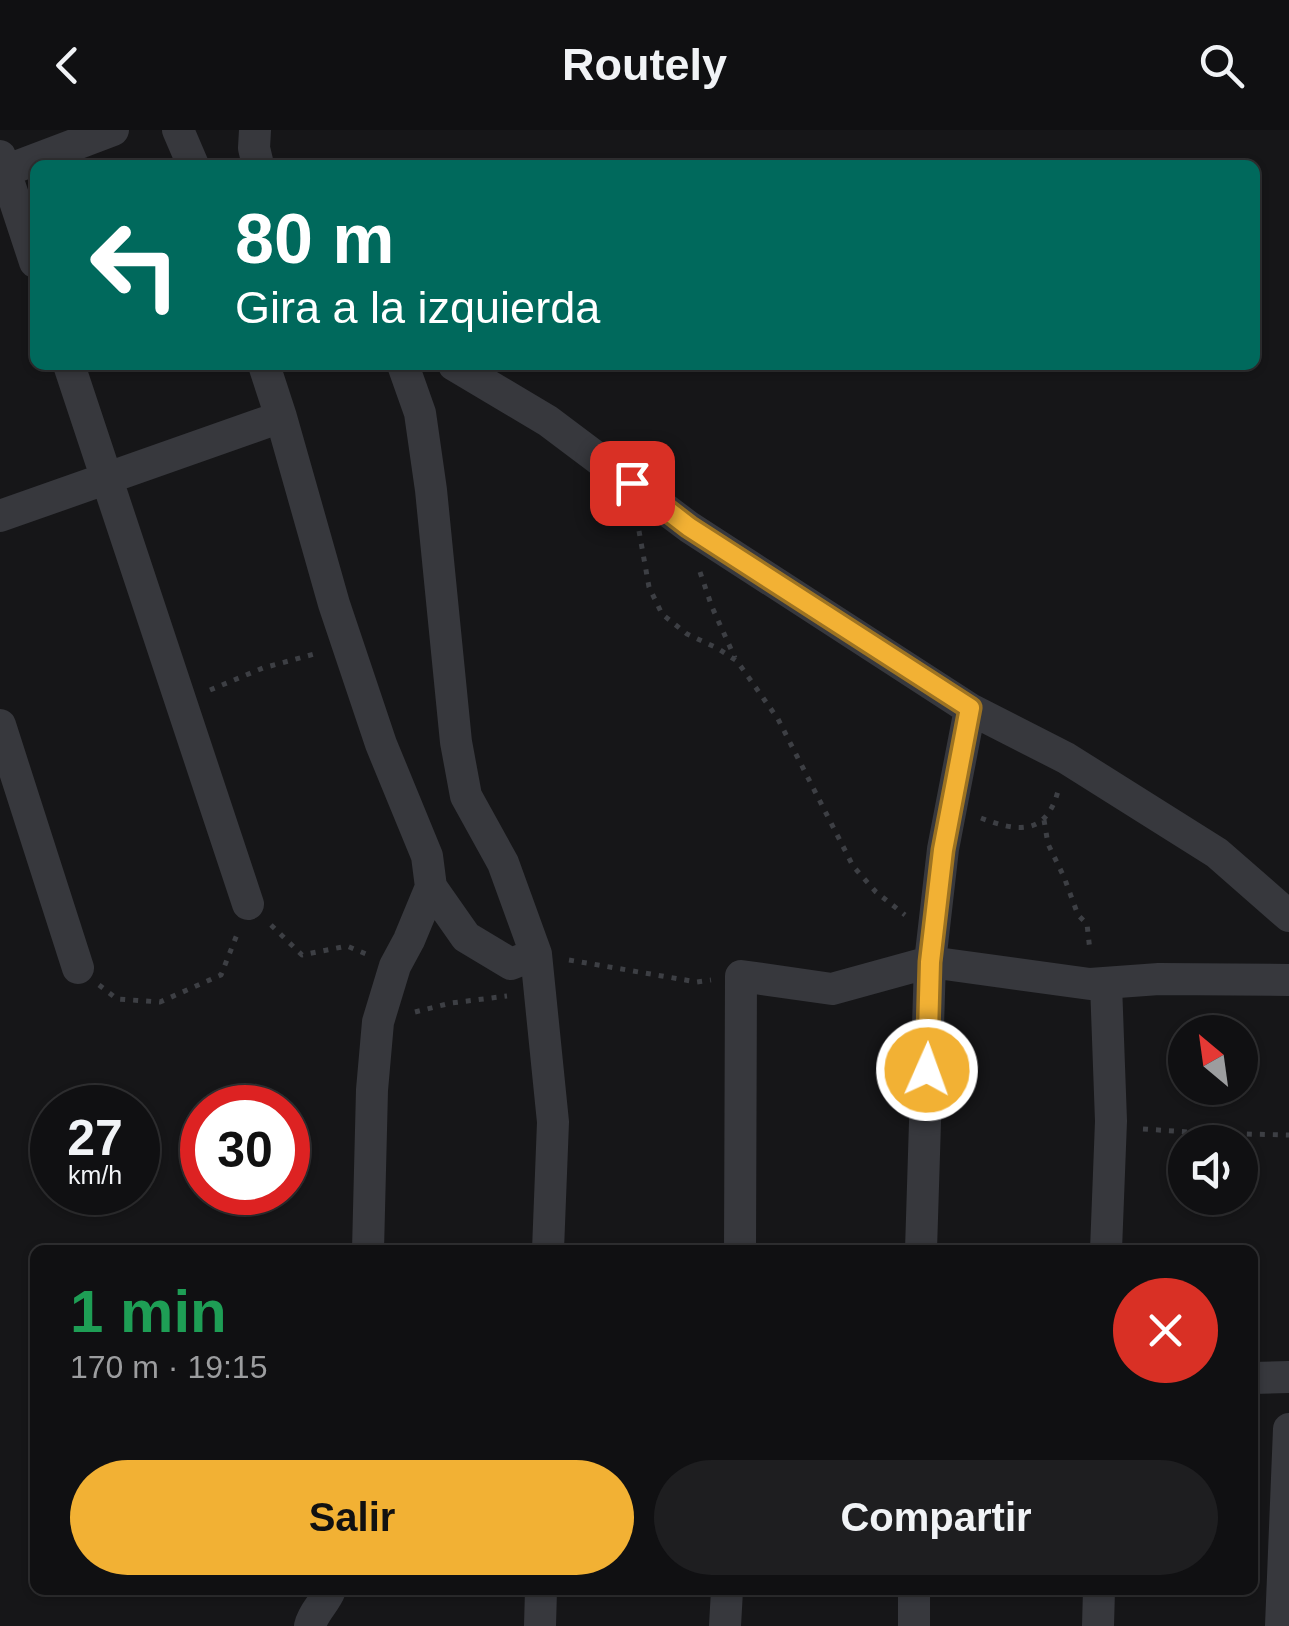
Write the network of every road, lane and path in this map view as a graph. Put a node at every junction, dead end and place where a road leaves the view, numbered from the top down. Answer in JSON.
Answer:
{"nodes":[{"id":1,"x":114,"y":130,"type":"edge"},
{"id":2,"x":178,"y":130,"type":"edge"},
{"id":3,"x":191,"y":160,"type":"edge"},
{"id":4,"x":2,"y":164,"type":"edge"},
{"id":5,"x":30,"y":247,"type":"edge"},
{"id":6,"x":71,"y":370,"type":"edge"},
{"id":7,"x":266,"y":370,"type":"edge"},
{"id":8,"x":405,"y":370,"type":"edge"},
{"id":9,"x":462,"y":370,"type":"edge"},
{"id":10,"x":282,"y":417,"type":"junction"},
{"id":11,"x":106,"y":478,"type":"junction"},
{"id":12,"x":632,"y":483,"type":"junction"},
{"id":13,"x":0,"y":516,"type":"edge"},
{"id":14,"x":689,"y":527,"type":"junction"},
{"id":15,"x":350,"y":644,"type":"junction"},
{"id":16,"x":737,"y":661,"type":"junction"},
{"id":17,"x":180,"y":703,"type":"junction"},
{"id":18,"x":970,"y":708,"type":"junction"},
{"id":19,"x":0,"y":725,"type":"edge"},
{"id":20,"x":1066,"y":758,"type":"junction"},
{"id":21,"x":950,"y":805,"type":"junction"},
{"id":22,"x":1044,"y":820,"type":"junction"},
{"id":23,"x":431,"y":888,"type":"junction"},
{"id":24,"x":248,"y":904,"type":"junction"},
{"id":25,"x":1289,"y":916,"type":"edge"},
{"id":26,"x":932,"y":951,"type":"junction"},
{"id":27,"x":536,"y":954,"type":"junction"},
{"id":28,"x":395,"y":966,"type":"junction"},
{"id":29,"x":78,"y":968,"type":"joint"},
{"id":30,"x":740,"y":976,"type":"junction"},
{"id":31,"x":1289,"y":980,"type":"edge"},
{"id":32,"x":1098,"y":984,"type":"junction"},
{"id":33,"x":540,"y":992,"type":"junction"},
{"id":34,"x":378,"y":1022,"type":"junction"},
{"id":35,"x":1111,"y":1121,"type":"junction"},
{"id":36,"x":1289,"y":1134,"type":"edge"},
{"id":37,"x":368,"y":1245,"type":"edge"},
{"id":38,"x":548,"y":1245,"type":"edge"},
{"id":39,"x":740,"y":1245,"type":"edge"},
{"id":40,"x":921,"y":1245,"type":"edge"},
{"id":41,"x":1106,"y":1245,"type":"edge"},
{"id":42,"x":1258,"y":1378,"type":"edge"},
{"id":43,"x":1289,"y":1378,"type":"edge"},
{"id":44,"x":1289,"y":1429,"type":"edge"},
{"id":45,"x":328,"y":1595,"type":"edge"},
{"id":46,"x":541,"y":1595,"type":"edge"},
{"id":47,"x":727,"y":1595,"type":"edge"},
{"id":48,"x":914,"y":1595,"type":"edge"},
{"id":49,"x":1099,"y":1595,"type":"edge"},
{"id":50,"x":310,"y":1626,"type":"edge"},
{"id":51,"x":540,"y":1626,"type":"edge"},
{"id":52,"x":725,"y":1626,"type":"edge"},
{"id":53,"x":914,"y":1626,"type":"edge"},
{"id":54,"x":1098,"y":1626,"type":"edge"},
{"id":55,"x":1281,"y":1626,"type":"edge"}],
"edges":[{"from":1,"to":4,"type":"street"},
{"from":2,"to":3,"type":"street"},
{"from":4,"to":5,"type":"street"},
{"from":6,"to":11,"type":"street"},
{"from":7,"to":10,"type":"street"},
{"from":8,"to":27,"type":"street"},
{"from":9,"to":12,"type":"street"},
{"from":10,"to":11,"type":"street"},
{"from":10,"to":15,"type":"street"},
{"from":11,"to":13,"type":"street"},
{"from":11,"to":17,"type":"street"},
{"from":12,"to":14,"type":"street"},
{"from":12,"to":16,"type":"path"},
{"from":14,"to":16,"type":"path"},
{"from":14,"to":18,"type":"street"},
{"from":15,"to":17,"type":"path"},
{"from":15,"to":23,"type":"street"},
{"from":16,"to":26,"type":"path"},
{"from":17,"to":24,"type":"street"},
{"from":18,"to":20,"type":"street"},
{"from":18,"to":21,"type":"street"},
{"from":19,"to":29,"type":"street"},
{"from":20,"to":22,"type":"path"},
{"from":20,"to":25,"type":"street"},
{"from":21,"to":22,"type":"path"},
{"from":21,"to":26,"type":"street"},
{"from":22,"to":32,"type":"path"},
{"from":23,"to":27,"type":"street"},
{"from":23,"to":28,"type":"street"},
{"from":24,"to":28,"type":"path"},
{"from":24,"to":29,"type":"path"},
{"from":26,"to":30,"type":"street"},
{"from":26,"to":32,"type":"street"},
{"from":26,"to":40,"type":"street"},
{"from":27,"to":30,"type":"path"},
{"from":27,"to":33,"type":"street"},
{"from":28,"to":34,"type":"street"},
{"from":30,"to":39,"type":"street"},
{"from":31,"to":32,"type":"street"},
{"from":32,"to":35,"type":"street"},
{"from":33,"to":34,"type":"path"},
{"from":33,"to":38,"type":"street"},
{"from":34,"to":37,"type":"street"},
{"from":35,"to":36,"type":"path"},
{"from":35,"to":41,"type":"street"},
{"from":42,"to":43,"type":"street"},
{"from":44,"to":55,"type":"street"},
{"from":45,"to":50,"type":"street"},
{"from":46,"to":51,"type":"street"},
{"from":47,"to":52,"type":"street"},
{"from":48,"to":53,"type":"street"},
{"from":49,"to":54,"type":"street"}]}
